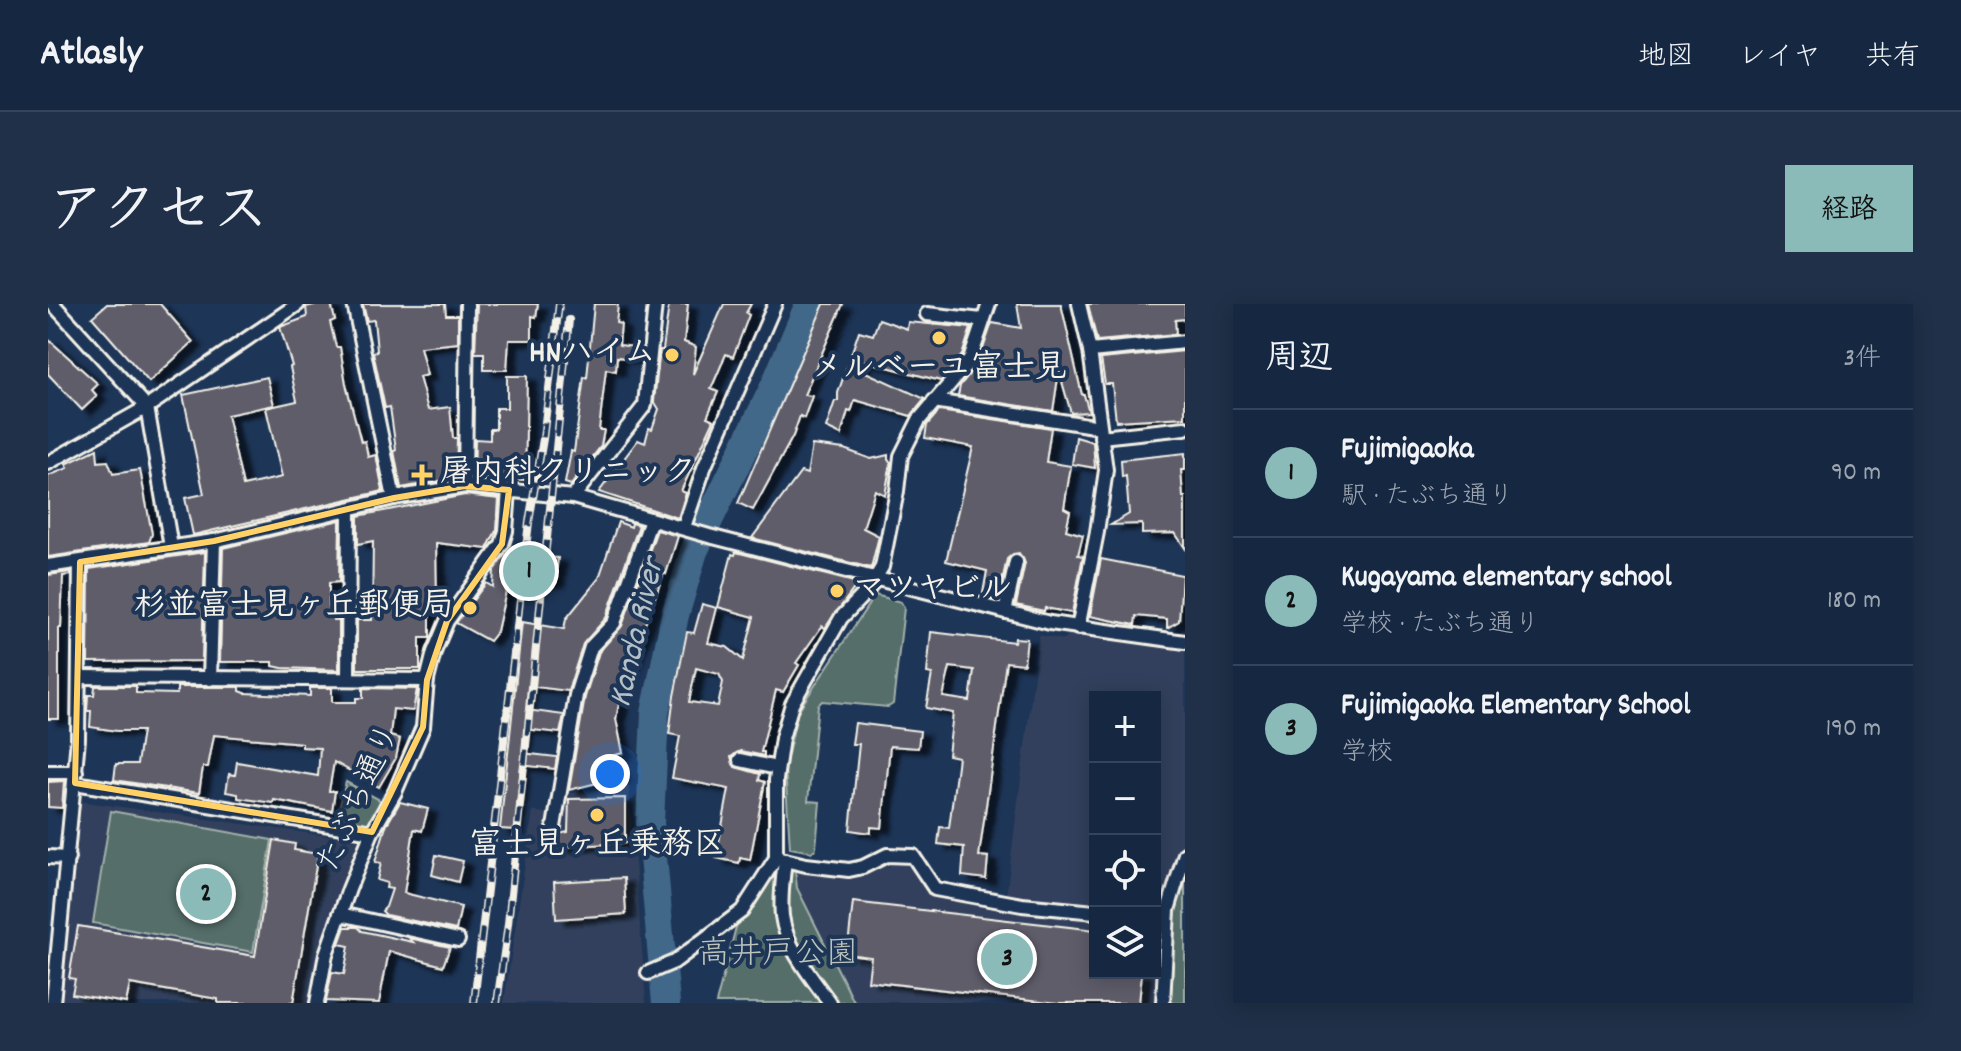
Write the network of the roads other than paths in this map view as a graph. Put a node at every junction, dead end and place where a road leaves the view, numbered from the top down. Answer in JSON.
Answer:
{"nodes":[{"id":1,"x":53,"y":304,"type":"edge"},
{"id":2,"x":295,"y":304,"type":"edge"},
{"id":3,"x":354,"y":304,"type":"edge"},
{"id":4,"x":467,"y":304,"type":"edge"},
{"id":5,"x":655,"y":304,"type":"edge"},
{"id":6,"x":775,"y":304,"type":"edge"},
{"id":7,"x":989,"y":304,"type":"edge"},
{"id":8,"x":1079,"y":304,"type":"edge"},
{"id":9,"x":927,"y":314,"type":"dead end"},
{"id":10,"x":982,"y":320,"type":"junction"},
{"id":11,"x":1185,"y":342,"type":"edge"},
{"id":12,"x":1090,"y":351,"type":"junction"},
{"id":13,"x":934,"y":401,"type":"junction"},
{"id":14,"x":147,"y":407,"type":"junction"},
{"id":15,"x":1185,"y":428,"type":"edge"},
{"id":16,"x":1101,"y":432,"type":"junction"},
{"id":17,"x":48,"y":463,"type":"edge"},
{"id":18,"x":465,"y":486,"type":"junction"},
{"id":19,"x":509,"y":490,"type":"junction"},
{"id":20,"x":573,"y":497,"type":"junction"},
{"id":21,"x":394,"y":498,"type":"junction"},
{"id":22,"x":349,"y":510,"type":"junction"},
{"id":23,"x":651,"y":520,"type":"junction"},
{"id":24,"x":687,"y":529,"type":"junction"},
{"id":25,"x":214,"y":541,"type":"junction"},
{"id":26,"x":171,"y":547,"type":"junction"},
{"id":27,"x":80,"y":562,"type":"junction"},
{"id":28,"x":1016,"y":562,"type":"dead end"},
{"id":29,"x":48,"y":566,"type":"edge"},
{"id":30,"x":875,"y":579,"type":"junction"},
{"id":31,"x":1005,"y":612,"type":"junction"},
{"id":32,"x":1078,"y":628,"type":"junction"},
{"id":33,"x":1185,"y":642,"type":"edge"},
{"id":34,"x":79,"y":677,"type":"junction"},
{"id":35,"x":348,"y":678,"type":"junction"},
{"id":36,"x":210,"y":679,"type":"junction"},
{"id":37,"x":427,"y":680,"type":"junction"},
{"id":38,"x":740,"y":760,"type":"dead end"},
{"id":39,"x":777,"y":768,"type":"junction"},
{"id":40,"x":48,"y":772,"type":"edge"},
{"id":41,"x":75,"y":778,"type":"junction"},
{"id":42,"x":554,"y":827,"type":"dead end"},
{"id":43,"x":372,"y":832,"type":"junction"},
{"id":44,"x":1185,"y":854,"type":"edge"},
{"id":45,"x":48,"y":857,"type":"edge"},
{"id":46,"x":68,"y":858,"type":"junction"},
{"id":47,"x":781,"y":859,"type":"junction"},
{"id":48,"x":1089,"y":911,"type":"edge"},
{"id":49,"x":1161,"y":911,"type":"edge"},
{"id":50,"x":340,"y":914,"type":"junction"},
{"id":51,"x":458,"y":940,"type":"dead end"},
{"id":52,"x":53,"y":954,"type":"edge"},
{"id":53,"x":650,"y":972,"type":"dead end"},
{"id":54,"x":57,"y":1002,"type":"edge"},
{"id":55,"x":317,"y":1003,"type":"edge"},
{"id":56,"x":830,"y":1003,"type":"edge"},
{"id":57,"x":1163,"y":1003,"type":"edge"}],
"edges":[{"from":1,"to":14,"type":"street"},
{"from":2,"to":14,"type":"street"},
{"from":3,"to":21,"type":"street"},
{"from":4,"to":18,"type":"street"},
{"from":5,"to":20,"type":"street"},
{"from":6,"to":24,"type":"street"},
{"from":7,"to":10,"type":"street"},
{"from":8,"to":12,"type":"street"},
{"from":9,"to":10,"type":"street"},
{"from":10,"to":13,"type":"street"},
{"from":11,"to":12,"type":"street"},
{"from":12,"to":16,"type":"street"},
{"from":13,"to":16,"type":"street"},
{"from":13,"to":30,"type":"street"},
{"from":14,"to":17,"type":"street"},
{"from":14,"to":26,"type":"street"},
{"from":15,"to":16,"type":"street"},
{"from":16,"to":32,"type":"street"},
{"from":18,"to":19,"type":"street"},
{"from":18,"to":21,"type":"street"},
{"from":19,"to":20,"type":"street"},
{"from":19,"to":37,"type":"street","name":"たぶち通り"},
{"from":20,"to":23,"type":"street"},
{"from":21,"to":22,"type":"street"},
{"from":22,"to":25,"type":"street"},
{"from":22,"to":35,"type":"street"},
{"from":23,"to":24,"type":"street"},
{"from":23,"to":42,"type":"street"},
{"from":24,"to":30,"type":"street"},
{"from":25,"to":26,"type":"street"},
{"from":25,"to":36,"type":"street"},
{"from":26,"to":27,"type":"street"},
{"from":27,"to":29,"type":"street"},
{"from":27,"to":34,"type":"street"},
{"from":28,"to":31,"type":"street"},
{"from":30,"to":31,"type":"street"},
{"from":30,"to":39,"type":"street"},
{"from":31,"to":32,"type":"street"},
{"from":32,"to":33,"type":"street"},
{"from":34,"to":36,"type":"street"},
{"from":34,"to":41,"type":"street"},
{"from":35,"to":36,"type":"street"},
{"from":35,"to":37,"type":"street"},
{"from":37,"to":43,"type":"street","name":"たぶち通り"},
{"from":38,"to":39,"type":"street"},
{"from":39,"to":47,"type":"street"},
{"from":40,"to":41,"type":"street"},
{"from":41,"to":43,"type":"street"},
{"from":41,"to":46,"type":"street"},
{"from":43,"to":50,"type":"street","name":"たぶち通り"},
{"from":44,"to":49,"type":"street"},
{"from":45,"to":46,"type":"street"},
{"from":46,"to":52,"type":"street"},
{"from":47,"to":48,"type":"street"},
{"from":47,"to":53,"type":"street"},
{"from":47,"to":56,"type":"street"},
{"from":49,"to":57,"type":"street"},
{"from":50,"to":51,"type":"street"},
{"from":50,"to":55,"type":"street","name":"たぶち通り"},
{"from":52,"to":54,"type":"street"}]}
